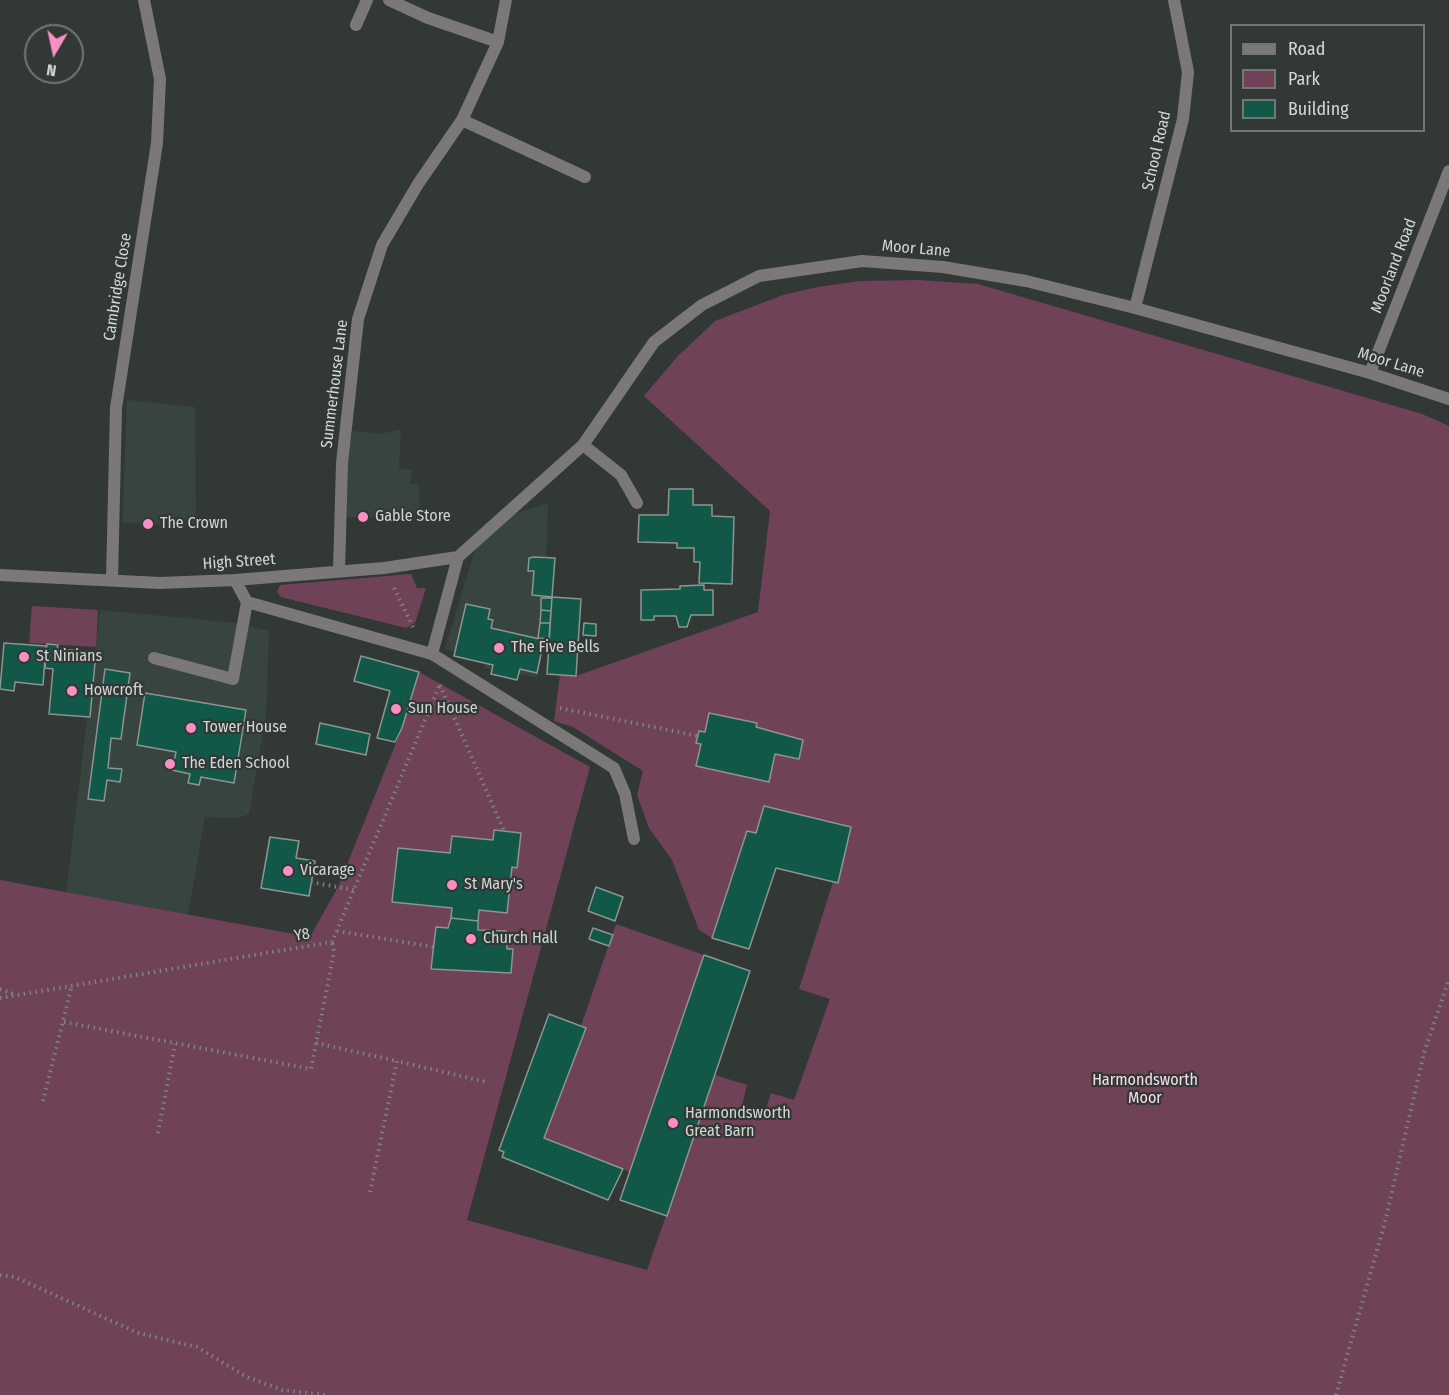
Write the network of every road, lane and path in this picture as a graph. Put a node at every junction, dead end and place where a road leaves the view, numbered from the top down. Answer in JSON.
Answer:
{"nodes":[{"id":1,"x":144,"y":0,"type":"edge"},
{"id":2,"x":366,"y":0,"type":"edge"},
{"id":3,"x":389,"y":0,"type":"edge"},
{"id":4,"x":506,"y":0,"type":"edge"},
{"id":5,"x":1174,"y":0,"type":"edge"},
{"id":6,"x":356,"y":25,"type":"dead end"},
{"id":7,"x":498,"y":42,"type":"junction"},
{"id":8,"x":462,"y":120,"type":"junction"},
{"id":9,"x":1449,"y":171,"type":"edge"},
{"id":10,"x":585,"y":177,"type":"dead end"},
{"id":11,"x":1135,"y":308,"type":"junction"},
{"id":12,"x":1370,"y":373,"type":"junction"},
{"id":13,"x":1449,"y":399,"type":"edge"},
{"id":14,"x":583,"y":445,"type":"junction"},
{"id":15,"x":637,"y":503,"type":"dead end"},
{"id":16,"x":458,"y":557,"type":"junction"},
{"id":17,"x":384,"y":568,"type":"junction"},
{"id":18,"x":339,"y":571,"type":"junction"},
{"id":19,"x":0,"y":575,"type":"edge"},
{"id":20,"x":112,"y":580,"type":"junction"},
{"id":21,"x":234,"y":580,"type":"junction"},
{"id":22,"x":248,"y":602,"type":"junction"},
{"id":23,"x":428,"y":653,"type":"junction"},
{"id":24,"x":154,"y":658,"type":"dead end"},
{"id":25,"x":556,"y":707,"type":"dead end"},
{"id":26,"x":698,"y":736,"type":"dead end"},
{"id":27,"x":504,"y":831,"type":"dead end"},
{"id":28,"x":634,"y":839,"type":"dead end"},
{"id":29,"x":311,"y":882,"type":"dead end"},
{"id":30,"x":354,"y":890,"type":"junction"},
{"id":31,"x":337,"y":931,"type":"junction"},
{"id":32,"x":332,"y":942,"type":"junction"},
{"id":33,"x":434,"y":947,"type":"dead end"},
{"id":34,"x":1449,"y":979,"type":"edge"},
{"id":35,"x":72,"y":985,"type":"junction"},
{"id":36,"x":0,"y":989,"type":"edge"},
{"id":37,"x":17,"y":995,"type":"junction"},
{"id":38,"x":0,"y":998,"type":"edge"},
{"id":39,"x":64,"y":1022,"type":"junction"},
{"id":40,"x":316,"y":1043,"type":"junction"},
{"id":41,"x":175,"y":1044,"type":"junction"},
{"id":42,"x":397,"y":1061,"type":"junction"},
{"id":43,"x":486,"y":1082,"type":"dead end"},
{"id":44,"x":43,"y":1101,"type":"dead end"},
{"id":45,"x":158,"y":1133,"type":"dead end"},
{"id":46,"x":370,"y":1192,"type":"dead end"},
{"id":47,"x":0,"y":1275,"type":"edge"},
{"id":48,"x":325,"y":1395,"type":"edge"},
{"id":49,"x":1336,"y":1395,"type":"edge"}],
"edges":[{"from":1,"to":20,"type":"street","name":"Cambridge Close"},
{"from":2,"to":6,"type":"street"},
{"from":3,"to":7,"type":"street"},
{"from":4,"to":7,"type":"street","name":"Summerhouse Lane"},
{"from":5,"to":11,"type":"street","name":"School Road"},
{"from":7,"to":8,"type":"street","name":"Summerhouse Lane"},
{"from":8,"to":10,"type":"street"},
{"from":8,"to":18,"type":"street","name":"Summerhouse Lane"},
{"from":9,"to":12,"type":"street","name":"Moorland Road"},
{"from":11,"to":12,"type":"street","name":"Moor Lane"},
{"from":11,"to":14,"type":"street","name":"Moor Lane"},
{"from":12,"to":13,"type":"street","name":"Moor Lane"},
{"from":14,"to":15,"type":"street"},
{"from":14,"to":16,"type":"street","name":"Moor Lane"},
{"from":16,"to":17,"type":"street","name":"High Street"},
{"from":16,"to":23,"type":"street"},
{"from":17,"to":18,"type":"street","name":"High Street"},
{"from":17,"to":23,"type":"path"},
{"from":18,"to":21,"type":"street","name":"High Street"},
{"from":19,"to":20,"type":"street","name":"High Street"},
{"from":20,"to":21,"type":"street","name":"High Street"},
{"from":21,"to":22,"type":"street"},
{"from":22,"to":23,"type":"street"},
{"from":22,"to":24,"type":"street"},
{"from":23,"to":28,"type":"street"},
{"from":25,"to":26,"type":"path"},
{"from":27,"to":30,"type":"path","name":"Y8"},
{"from":29,"to":30,"type":"path"},
{"from":30,"to":31,"type":"path","name":"Y8"},
{"from":31,"to":32,"type":"path","name":"Y8"},
{"from":31,"to":33,"type":"path"},
{"from":32,"to":35,"type":"path","name":"Y8"},
{"from":32,"to":40,"type":"path"},
{"from":34,"to":49,"type":"path"},
{"from":35,"to":37,"type":"path","name":"Y8"},
{"from":35,"to":39,"type":"path"},
{"from":36,"to":37,"type":"path"},
{"from":37,"to":38,"type":"path","name":"Y8"},
{"from":39,"to":41,"type":"path"},
{"from":39,"to":44,"type":"path"},
{"from":40,"to":41,"type":"path"},
{"from":40,"to":42,"type":"path"},
{"from":41,"to":45,"type":"path"},
{"from":42,"to":43,"type":"path"},
{"from":42,"to":46,"type":"path"},
{"from":47,"to":48,"type":"path"}]}
